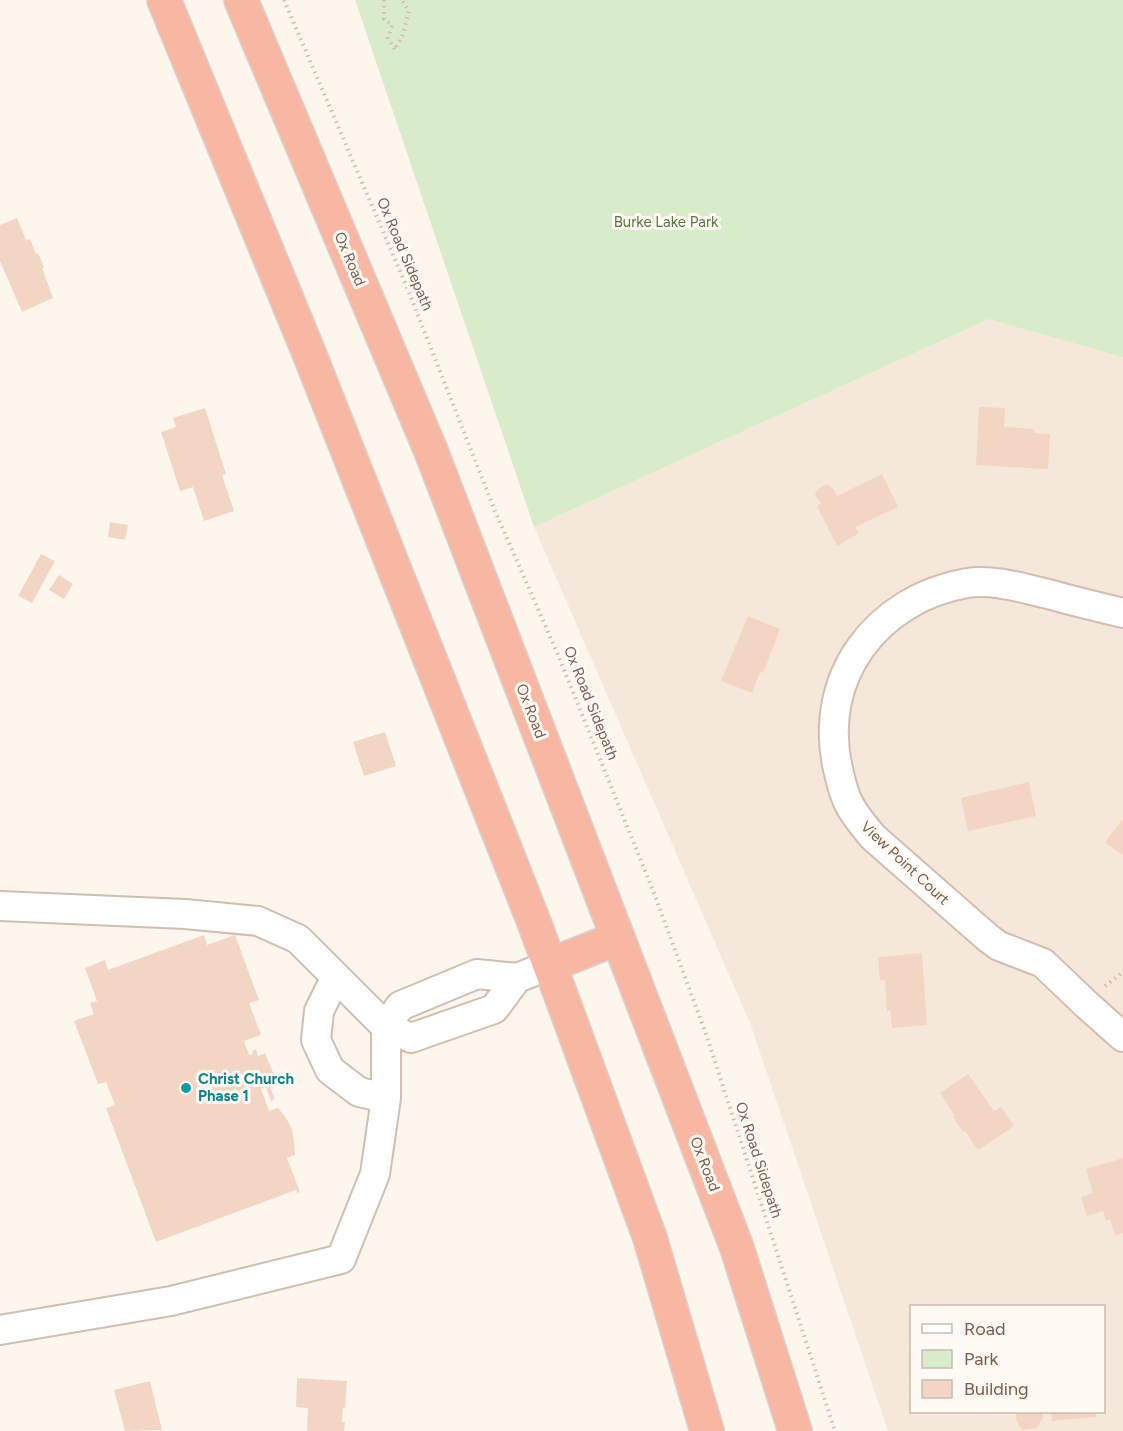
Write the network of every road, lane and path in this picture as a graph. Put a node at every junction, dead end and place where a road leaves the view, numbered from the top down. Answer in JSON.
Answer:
{"nodes":[{"id":1,"x":164,"y":0,"type":"edge"},
{"id":2,"x":241,"y":0,"type":"edge"},
{"id":3,"x":284,"y":0,"type":"edge"},
{"id":4,"x":384,"y":0,"type":"edge"},
{"id":5,"x":402,"y":0,"type":"edge"},
{"id":6,"x":1123,"y":613,"type":"edge"},
{"id":7,"x":0,"y":906,"type":"edge"},
{"id":8,"x":618,"y":938,"type":"junction"},
{"id":9,"x":550,"y":965,"type":"junction"},
{"id":10,"x":336,"y":977,"type":"junction"},
{"id":11,"x":517,"y":978,"type":"junction"},
{"id":12,"x":386,"y":1027,"type":"junction"},
{"id":13,"x":1123,"y":1036,"type":"edge"},
{"id":14,"x":386,"y":1098,"type":"junction"},
{"id":15,"x":0,"y":1330,"type":"edge"},
{"id":16,"x":707,"y":1431,"type":"edge"},
{"id":17,"x":795,"y":1431,"type":"edge"},
{"id":18,"x":835,"y":1431,"type":"edge"}],
"edges":[{"from":1,"to":9,"type":"highway"},
{"from":2,"to":8,"type":"highway","name":"Ox Road"},
{"from":3,"to":18,"type":"path","name":"Ox Road Sidepath"},
{"from":4,"to":5,"type":"path"},
{"from":6,"to":13,"type":"street","name":"View Point Court"},
{"from":7,"to":10,"type":"street"},
{"from":8,"to":9,"type":"highway"},
{"from":8,"to":17,"type":"highway","name":"Ox Road"},
{"from":9,"to":11,"type":"street"},
{"from":9,"to":16,"type":"highway"},
{"from":10,"to":12,"type":"street"},
{"from":10,"to":14,"type":"street"},
{"from":11,"to":12,"type":"street"},
{"from":11,"to":12,"type":"street"},
{"from":12,"to":14,"type":"street"},
{"from":14,"to":15,"type":"street"}]}
